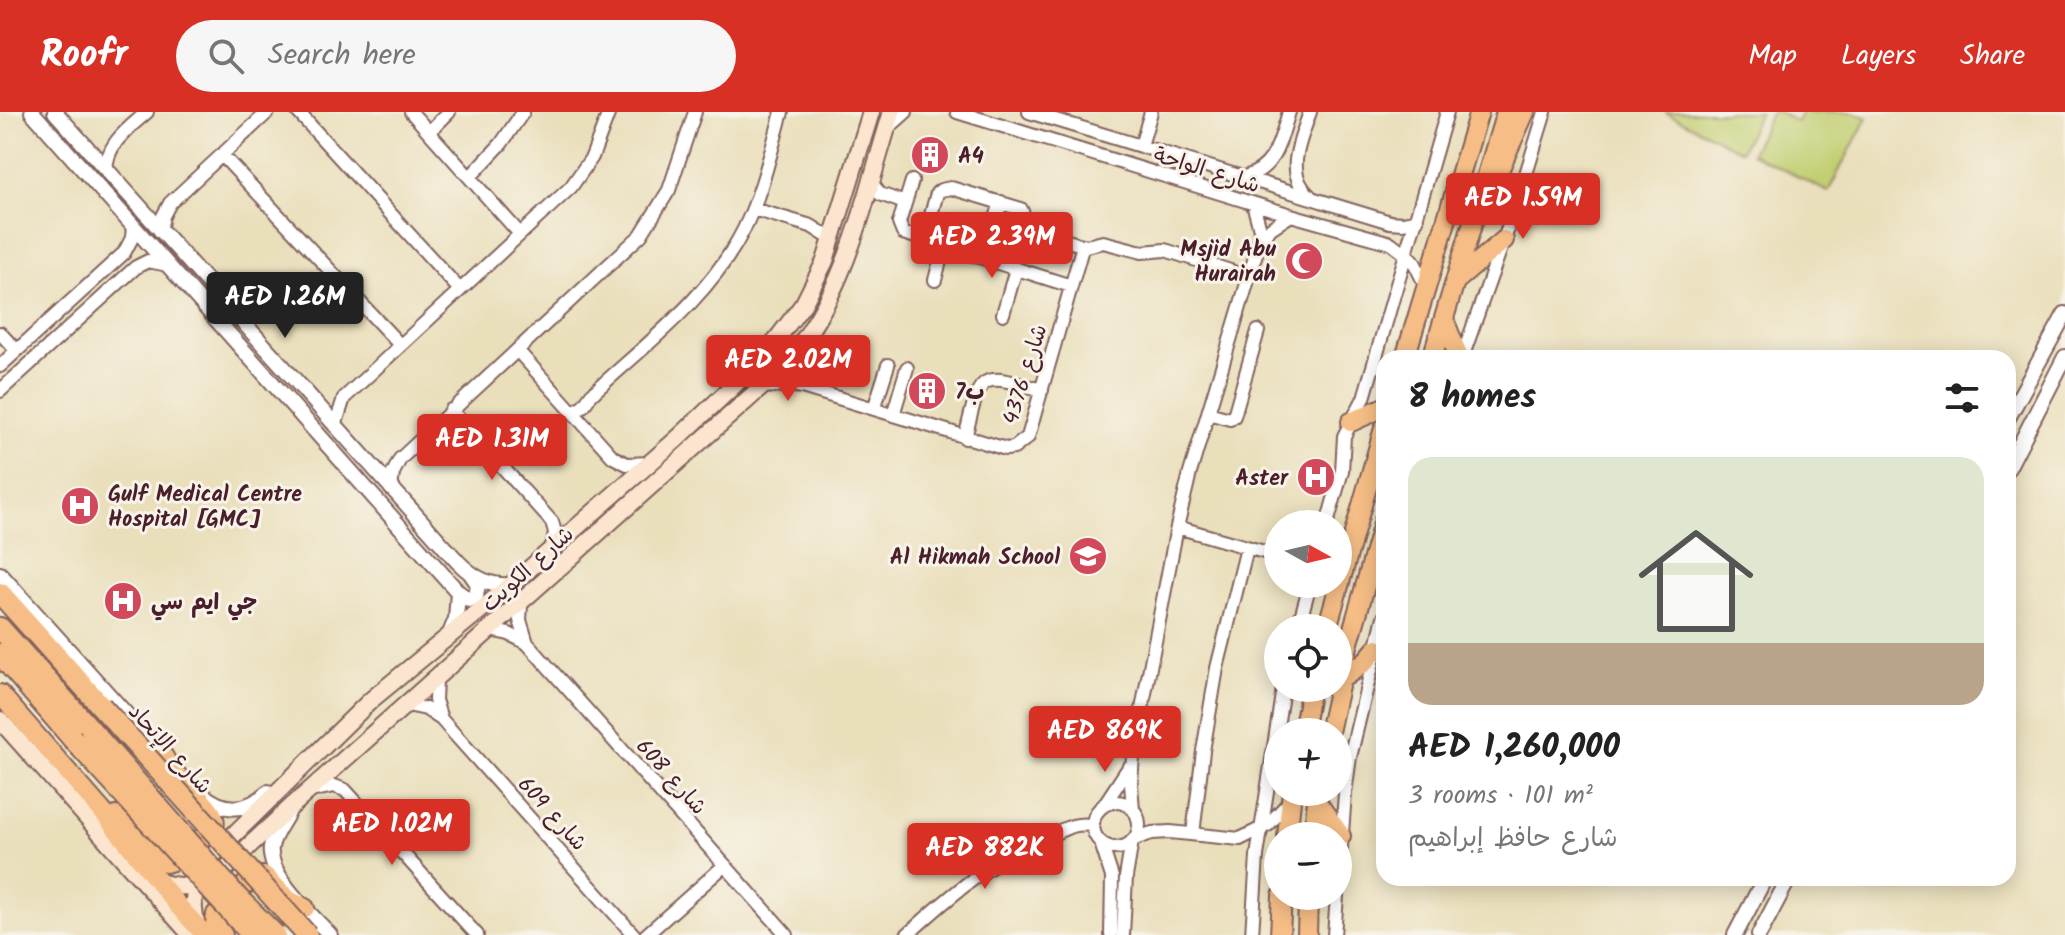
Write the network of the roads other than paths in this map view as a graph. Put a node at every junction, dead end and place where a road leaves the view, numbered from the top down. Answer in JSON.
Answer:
{"nodes":[{"id":1,"x":32,"y":112,"type":"edge"},
{"id":2,"x":55,"y":112,"type":"edge"},
{"id":3,"x":147,"y":112,"type":"edge"},
{"id":4,"x":268,"y":112,"type":"edge"},
{"id":5,"x":298,"y":112,"type":"edge"},
{"id":6,"x":411,"y":112,"type":"edge"},
{"id":7,"x":449,"y":112,"type":"edge"},
{"id":8,"x":523,"y":112,"type":"edge"},
{"id":9,"x":609,"y":112,"type":"edge"},
{"id":10,"x":695,"y":112,"type":"edge"},
{"id":11,"x":782,"y":112,"type":"edge"},
{"id":12,"x":871,"y":112,"type":"edge"},
{"id":13,"x":892,"y":112,"type":"edge"},
{"id":14,"x":906,"y":112,"type":"edge"},
{"id":15,"x":957,"y":112,"type":"edge"},
{"id":16,"x":1005,"y":112,"type":"edge"},
{"id":17,"x":1029,"y":112,"type":"edge"},
{"id":18,"x":1151,"y":112,"type":"edge"},
{"id":19,"x":1289,"y":112,"type":"edge"},
{"id":20,"x":1310,"y":112,"type":"edge"},
{"id":21,"x":1447,"y":112,"type":"edge"},
{"id":22,"x":1465,"y":112,"type":"edge"},
{"id":23,"x":1479,"y":112,"type":"edge"},
{"id":24,"x":1506,"y":112,"type":"edge"},
{"id":25,"x":1525,"y":112,"type":"edge"},
{"id":26,"x":1545,"y":112,"type":"edge"},
{"id":27,"x":1007,"y":127,"type":"junction"},
{"id":28,"x":886,"y":131,"type":"junction"},
{"id":29,"x":429,"y":132,"type":"junction"},
{"id":30,"x":1282,"y":134,"type":"junction"},
{"id":31,"x":1301,"y":139,"type":"junction"},
{"id":32,"x":116,"y":141,"type":"junction"},
{"id":33,"x":83,"y":144,"type":"junction"},
{"id":34,"x":1141,"y":146,"type":"junction"},
{"id":35,"x":222,"y":155,"type":"junction"},
{"id":36,"x":106,"y":170,"type":"junction"},
{"id":37,"x":470,"y":177,"type":"junction"},
{"id":38,"x":1244,"y":177,"type":"junction"},
{"id":39,"x":912,"y":181,"type":"dead end"},
{"id":40,"x":871,"y":182,"type":"junction"},
{"id":41,"x":1452,"y":196,"type":"junction"},
{"id":42,"x":1312,"y":198,"type":"junction"},
{"id":43,"x":883,"y":200,"type":"junction"},
{"id":44,"x":1001,"y":202,"type":"junction"},
{"id":45,"x":170,"y":203,"type":"junction"},
{"id":46,"x":1253,"y":204,"type":"junction"},
{"id":47,"x":863,"y":205,"type":"junction"},
{"id":48,"x":904,"y":206,"type":"junction"},
{"id":49,"x":1346,"y":208,"type":"junction"},
{"id":50,"x":141,"y":209,"type":"junction"},
{"id":51,"x":753,"y":209,"type":"junction"},
{"id":52,"x":1477,"y":211,"type":"junction"},
{"id":53,"x":1291,"y":215,"type":"junction"},
{"id":54,"x":1417,"y":220,"type":"junction"},
{"id":55,"x":133,"y":226,"type":"junction"},
{"id":56,"x":1340,"y":229,"type":"junction"},
{"id":57,"x":160,"y":231,"type":"junction"},
{"id":58,"x":520,"y":234,"type":"junction"},
{"id":59,"x":833,"y":240,"type":"junction"},
{"id":60,"x":924,"y":240,"type":"junction"},
{"id":61,"x":1504,"y":240,"type":"junction"},
{"id":62,"x":1083,"y":245,"type":"junction"},
{"id":63,"x":944,"y":246,"type":"junction"},
{"id":64,"x":1258,"y":247,"type":"junction"},
{"id":65,"x":1407,"y":253,"type":"junction"},
{"id":66,"x":984,"y":258,"type":"junction"},
{"id":67,"x":116,"y":260,"type":"junction"},
{"id":68,"x":168,"y":265,"type":"junction"},
{"id":69,"x":1016,"y":269,"type":"junction"},
{"id":70,"x":128,"y":274,"type":"junction"},
{"id":71,"x":1249,"y":277,"type":"junction"},
{"id":72,"x":935,"y":280,"type":"dead end"},
{"id":73,"x":1456,"y":281,"type":"junction"},
{"id":74,"x":1071,"y":286,"type":"junction"},
{"id":75,"x":1426,"y":286,"type":"junction"},
{"id":76,"x":460,"y":290,"type":"junction"},
{"id":77,"x":1003,"y":314,"type":"dead end"},
{"id":78,"x":2065,"y":314,"type":"edge"},
{"id":79,"x":1444,"y":319,"type":"junction"},
{"id":80,"x":1258,"y":331,"type":"dead end"},
{"id":81,"x":0,"y":333,"type":"edge"},
{"id":82,"x":400,"y":345,"type":"junction"},
{"id":83,"x":16,"y":350,"type":"junction"},
{"id":84,"x":517,"y":350,"type":"junction"},
{"id":85,"x":1378,"y":350,"type":"edge"},
{"id":86,"x":1407,"y":350,"type":"edge"},
{"id":87,"x":1434,"y":350,"type":"edge"},
{"id":88,"x":1457,"y":350,"type":"edge"},
{"id":89,"x":1463,"y":350,"type":"edge"},
{"id":90,"x":796,"y":352,"type":"junction"},
{"id":91,"x":2065,"y":357,"type":"edge"},
{"id":92,"x":1376,"y":358,"type":"edge"},
{"id":93,"x":888,"y":365,"type":"dead end"},
{"id":94,"x":0,"y":366,"type":"edge"},
{"id":95,"x":907,"y":368,"type":"dead end"},
{"id":96,"x":762,"y":387,"type":"junction"},
{"id":97,"x":1042,"y":390,"type":"junction"},
{"id":98,"x":0,"y":391,"type":"edge"},
{"id":99,"x":815,"y":391,"type":"junction"},
{"id":100,"x":591,"y":395,"type":"junction"},
{"id":101,"x":344,"y":398,"type":"junction"},
{"id":102,"x":564,"y":402,"type":"junction"},
{"id":103,"x":317,"y":403,"type":"junction"},
{"id":104,"x":2016,"y":403,"type":"edge"},
{"id":105,"x":874,"y":409,"type":"junction"},
{"id":106,"x":451,"y":410,"type":"junction"},
{"id":107,"x":1376,"y":411,"type":"edge"},
{"id":108,"x":574,"y":412,"type":"junction"},
{"id":109,"x":1208,"y":413,"type":"junction"},
{"id":110,"x":893,"y":415,"type":"junction"},
{"id":111,"x":1351,"y":422,"type":"junction"},
{"id":112,"x":335,"y":426,"type":"junction"},
{"id":113,"x":965,"y":438,"type":"junction"},
{"id":114,"x":677,"y":439,"type":"junction"},
{"id":115,"x":2016,"y":452,"type":"edge"},
{"id":116,"x":1376,"y":456,"type":"edge"},
{"id":117,"x":400,"y":459,"type":"junction"},
{"id":118,"x":650,"y":463,"type":"junction"},
{"id":119,"x":372,"y":467,"type":"junction"},
{"id":120,"x":652,"y":486,"type":"junction"},
{"id":121,"x":391,"y":489,"type":"junction"},
{"id":122,"x":612,"y":496,"type":"junction"},
{"id":123,"x":1331,"y":510,"type":"edge"},
{"id":124,"x":1177,"y":527,"type":"junction"},
{"id":125,"x":594,"y":537,"type":"junction"},
{"id":126,"x":1247,"y":548,"type":"junction"},
{"id":127,"x":552,"y":549,"type":"junction"},
{"id":128,"x":1376,"y":549,"type":"edge"},
{"id":129,"x":1264,"y":552,"type":"edge"},
{"id":130,"x":471,"y":574,"type":"junction"},
{"id":131,"x":3,"y":584,"type":"edge"},
{"id":132,"x":511,"y":585,"type":"junction"},
{"id":133,"x":458,"y":592,"type":"junction"},
{"id":134,"x":521,"y":604,"type":"junction"},
{"id":135,"x":1331,"y":614,"type":"edge"},
{"id":136,"x":0,"y":628,"type":"edge"},
{"id":137,"x":490,"y":630,"type":"junction"},
{"id":138,"x":449,"y":636,"type":"junction"},
{"id":139,"x":1352,"y":636,"type":"edge"},
{"id":140,"x":527,"y":643,"type":"junction"},
{"id":141,"x":1376,"y":649,"type":"joint"},
{"id":142,"x":0,"y":654,"type":"edge"},
{"id":143,"x":1352,"y":672,"type":"edge"},
{"id":144,"x":436,"y":680,"type":"junction"},
{"id":145,"x":0,"y":694,"type":"edge"},
{"id":146,"x":1281,"y":702,"type":"edge"},
{"id":147,"x":407,"y":705,"type":"junction"},
{"id":148,"x":362,"y":709,"type":"junction"},
{"id":149,"x":441,"y":719,"type":"junction"},
{"id":150,"x":3,"y":727,"type":"edge"},
{"id":151,"x":81,"y":734,"type":"junction"},
{"id":152,"x":324,"y":746,"type":"junction"},
{"id":153,"x":1133,"y":756,"type":"junction"},
{"id":154,"x":164,"y":757,"type":"junction"},
{"id":155,"x":334,"y":768,"type":"junction"},
{"id":156,"x":308,"y":792,"type":"junction"},
{"id":157,"x":292,"y":806,"type":"junction"},
{"id":158,"x":1285,"y":806,"type":"edge"},
{"id":159,"x":1102,"y":807,"type":"junction"},
{"id":160,"x":102,"y":811,"type":"junction"},
{"id":161,"x":1134,"y":813,"type":"junction"},
{"id":162,"x":1343,"y":822,"type":"edge"},
{"id":163,"x":1093,"y":826,"type":"junction"},
{"id":164,"x":1260,"y":831,"type":"junction"},
{"id":165,"x":1170,"y":832,"type":"junction"},
{"id":166,"x":1056,"y":833,"type":"junction"},
{"id":167,"x":1193,"y":834,"type":"junction"},
{"id":168,"x":1240,"y":839,"type":"junction"},
{"id":169,"x":1133,"y":840,"type":"junction"},
{"id":170,"x":1101,"y":843,"type":"junction"},
{"id":171,"x":1257,"y":856,"type":"junction"},
{"id":172,"x":725,"y":865,"type":"junction"},
{"id":173,"x":157,"y":881,"type":"junction"},
{"id":174,"x":195,"y":886,"type":"junction"},
{"id":175,"x":1761,"y":886,"type":"edge"},
{"id":176,"x":1785,"y":886,"type":"edge"},
{"id":177,"x":305,"y":908,"type":"junction"},
{"id":178,"x":1281,"y":910,"type":"edge"},
{"id":179,"x":1308,"y":910,"type":"edge"},
{"id":180,"x":1336,"y":910,"type":"edge"},
{"id":181,"x":198,"y":933,"type":"edge"},
{"id":182,"x":1114,"y":934,"type":"edge"},
{"id":183,"x":223,"y":935,"type":"edge"},
{"id":184,"x":252,"y":935,"type":"edge"},
{"id":185,"x":275,"y":935,"type":"edge"},
{"id":186,"x":307,"y":935,"type":"edge"},
{"id":187,"x":330,"y":935,"type":"edge"},
{"id":188,"x":477,"y":935,"type":"edge"},
{"id":189,"x":634,"y":935,"type":"edge"},
{"id":190,"x":646,"y":935,"type":"edge"},
{"id":191,"x":787,"y":935,"type":"edge"},
{"id":192,"x":907,"y":935,"type":"edge"},
{"id":193,"x":1252,"y":935,"type":"edge"},
{"id":194,"x":1280,"y":935,"type":"edge"},
{"id":195,"x":1307,"y":935,"type":"edge"},
{"id":196,"x":1334,"y":935,"type":"edge"},
{"id":197,"x":1735,"y":935,"type":"edge"},
{"id":198,"x":1759,"y":935,"type":"edge"}],
"edges":[{"from":1,"to":55,"type":"street"},
{"from":2,"to":33,"type":"street"},
{"from":3,"to":32,"type":"street"},
{"from":4,"to":35,"type":"street"},
{"from":5,"to":76,"type":"street"},
{"from":6,"to":29,"type":"street"},
{"from":7,"to":29,"type":"street"},
{"from":8,"to":37,"type":"street"},
{"from":9,"to":58,"type":"street"},
{"from":10,"to":84,"type":"street"},
{"from":11,"to":51,"type":"street"},
{"from":12,"to":59,"type":"main road","name":"شارع الكويت"},
{"from":13,"to":28,"type":"main road","name":"شارع الكويت"},
{"from":14,"to":28,"type":"street"},
{"from":15,"to":27,"type":"street","name":"شارع الواحة"},
{"from":16,"to":27,"type":"street"},
{"from":17,"to":34,"type":"street","name":"شارع الواحة"},
{"from":18,"to":34,"type":"street"},
{"from":19,"to":30,"type":"street"},
{"from":20,"to":31,"type":"street"},
{"from":21,"to":54,"type":"street"},
{"from":22,"to":41,"type":"main road"},
{"from":23,"to":41,"type":"main road"},
{"from":24,"to":52,"type":"main road"},
{"from":25,"to":52,"type":"main road"},
{"from":26,"to":61,"type":"street"},
{"from":27,"to":46,"type":"street","name":"شارع الواحة"},
{"from":28,"to":40,"type":"main road","name":"شارع الكويت"},
{"from":29,"to":37,"type":"street"},
{"from":30,"to":31,"type":"street"},
{"from":30,"to":38,"type":"street"},
{"from":31,"to":42,"type":"street"},
{"from":32,"to":33,"type":"street"},
{"from":32,"to":36,"type":"street"},
{"from":33,"to":36,"type":"street"},
{"from":34,"to":38,"type":"street","name":"شارع الواحة"},
{"from":35,"to":45,"type":"street"},
{"from":35,"to":82,"type":"street"},
{"from":36,"to":50,"type":"street"},
{"from":37,"to":58,"type":"street"},
{"from":38,"to":42,"type":"street","name":"شارع الواحة"},
{"from":39,"to":48,"type":"street"},
{"from":40,"to":43,"type":"street"},
{"from":40,"to":47,"type":"main road","name":"شارع الكويت"},
{"from":41,"to":75,"type":"main road"},
{"from":42,"to":49,"type":"street","name":"شارع الواحة"},
{"from":43,"to":47,"type":"street"},
{"from":43,"to":48,"type":"street"},
{"from":44,"to":60,"type":"street"},
{"from":44,"to":62,"type":"street"},
{"from":44,"to":66,"type":"street"},
{"from":45,"to":50,"type":"street"},
{"from":45,"to":57,"type":"street"},
{"from":46,"to":53,"type":"street","name":"شارع الواحة"},
{"from":46,"to":64,"type":"street"},
{"from":47,"to":90,"type":"main road","name":"شارع الكويت"},
{"from":48,"to":60,"type":"street"},
{"from":49,"to":54,"type":"street","name":"شارع الواحة"},
{"from":49,"to":56,"type":"street"},
{"from":50,"to":57,"type":"street"},
{"from":51,"to":59,"type":"street"},
{"from":51,"to":100,"type":"street"},
{"from":52,"to":73,"type":"main road"},
{"from":53,"to":56,"type":"street","name":"شارع الواحة"},
{"from":53,"to":64,"type":"street"},
{"from":54,"to":65,"type":"street"},
{"from":55,"to":67,"type":"street"},
{"from":55,"to":68,"type":"street"},
{"from":56,"to":65,"type":"street","name":"شارع الواحة"},
{"from":57,"to":103,"type":"street"},
{"from":58,"to":76,"type":"street"},
{"from":59,"to":114,"type":"main road","name":"شارع الكويت"},
{"from":60,"to":63,"type":"street"},
{"from":61,"to":73,"type":"main road"},
{"from":61,"to":89,"type":"street"},
{"from":62,"to":71,"type":"street"},
{"from":62,"to":74,"type":"street","name":"شارع 4376"},
{"from":63,"to":66,"type":"street"},
{"from":63,"to":72,"type":"street"},
{"from":64,"to":71,"type":"street"},
{"from":65,"to":75,"type":"street"},
{"from":65,"to":85,"type":"street"},
{"from":66,"to":69,"type":"street"},
{"from":67,"to":70,"type":"street"},
{"from":67,"to":83,"type":"street"},
{"from":68,"to":70,"type":"street"},
{"from":68,"to":133,"type":"street"},
{"from":69,"to":74,"type":"street"},
{"from":69,"to":77,"type":"street"},
{"from":70,"to":98,"type":"street"},
{"from":71,"to":109,"type":"street"},
{"from":73,"to":79,"type":"main road"},
{"from":74,"to":97,"type":"street","name":"شارع 4376"},
{"from":75,"to":86,"type":"main road"},
{"from":76,"to":82,"type":"street"},
{"from":78,"to":104,"type":"street"},
{"from":79,"to":87,"type":"main road"},
{"from":79,"to":88,"type":"main road"},
{"from":80,"to":109,"type":"street"},
{"from":81,"to":83,"type":"street"},
{"from":82,"to":101,"type":"street"},
{"from":83,"to":94,"type":"street"},
{"from":84,"to":102,"type":"street"},
{"from":84,"to":106,"type":"street"},
{"from":90,"to":96,"type":"main road","name":"شارع الكويت"},
{"from":90,"to":99,"type":"street"},
{"from":91,"to":115,"type":"street"},
{"from":92,"to":111,"type":"street"},
{"from":93,"to":105,"type":"street"},
{"from":95,"to":110,"type":"street"},
{"from":96,"to":99,"type":"street","name":"شارع 4376"},
{"from":96,"to":120,"type":"main road","name":"شارع الكويت"},
{"from":97,"to":113,"type":"street","name":"شارع 4376"},
{"from":97,"to":113,"type":"street"},
{"from":99,"to":105,"type":"street","name":"شارع 4376"},
{"from":100,"to":102,"type":"street"},
{"from":100,"to":108,"type":"street"},
{"from":101,"to":103,"type":"street"},
{"from":101,"to":112,"type":"street"},
{"from":102,"to":108,"type":"street"},
{"from":103,"to":112,"type":"street"},
{"from":105,"to":110,"type":"street","name":"شارع 4376"},
{"from":106,"to":117,"type":"street"},
{"from":106,"to":127,"type":"street"},
{"from":107,"to":111,"type":"main road"},
{"from":108,"to":118,"type":"street"},
{"from":109,"to":124,"type":"street"},
{"from":110,"to":113,"type":"street","name":"شارع 4376"},
{"from":111,"to":123,"type":"street"},
{"from":112,"to":119,"type":"street"},
{"from":114,"to":118,"type":"main road","name":"شارع الكويت"},
{"from":114,"to":120,"type":"main road"},
{"from":116,"to":135,"type":"main road"},
{"from":117,"to":119,"type":"street"},
{"from":117,"to":121,"type":"street"},
{"from":118,"to":122,"type":"main road","name":"شارع الكويت"},
{"from":119,"to":121,"type":"street"},
{"from":120,"to":125,"type":"main road","name":"شارع الكويت"},
{"from":121,"to":130,"type":"street"},
{"from":122,"to":125,"type":"main road"},
{"from":122,"to":127,"type":"main road","name":"شارع الكويت"},
{"from":124,"to":126,"type":"street"},
{"from":124,"to":153,"type":"street"},
{"from":125,"to":134,"type":"main road","name":"شارع الكويت"},
{"from":126,"to":129,"type":"street"},
{"from":126,"to":167,"type":"street"},
{"from":127,"to":132,"type":"main road","name":"شارع الكويت"},
{"from":128,"to":139,"type":"main road"},
{"from":130,"to":132,"type":"street"},
{"from":130,"to":133,"type":"street"},
{"from":131,"to":154,"type":"street"},
{"from":131,"to":186,"type":"highway","name":"شارع الإتحاد","bridge":true},
{"from":132,"to":138,"type":"main road","name":"شارع الكويت"},
{"from":133,"to":138,"type":"street"},
{"from":134,"to":137,"type":"main road","name":"شارع الكويت"},
{"from":134,"to":140,"type":"street"},
{"from":136,"to":151,"type":"highway"},
{"from":137,"to":140,"type":"street","name":"شارع 608"},
{"from":137,"to":144,"type":"main road","name":"شارع الكويت"},
{"from":138,"to":148,"type":"main road","name":"شارع الكويت"},
{"from":140,"to":172,"type":"street","name":"شارع 608"},
{"from":141,"to":143,"type":"main road"},
{"from":141,"to":162,"type":"street"},
{"from":142,"to":151,"type":"highway"},
{"from":144,"to":147,"type":"main road","name":"شارع الكويت"},
{"from":144,"to":149,"type":"street"},
{"from":145,"to":160,"type":"main road"},
{"from":146,"to":164,"type":"street"},
{"from":147,"to":149,"type":"street","name":"شارع 609"},
{"from":147,"to":155,"type":"main road","name":"شارع الكويت"},
{"from":148,"to":152,"type":"main road","name":"شارع الكويت"},
{"from":148,"to":155,"type":"main road"},
{"from":149,"to":189,"type":"street","name":"شارع 609"},
{"from":150,"to":181,"type":"main road"},
{"from":151,"to":184,"type":"highway","bridge":true},
{"from":151,"to":185,"type":"highway","bridge":true},
{"from":152,"to":154,"type":"street"},
{"from":152,"to":174,"type":"main road","name":"شارع الكويت"},
{"from":153,"to":159,"type":"street"},
{"from":153,"to":161,"type":"street"},
{"from":154,"to":160,"type":"main road"},
{"from":155,"to":156,"type":"main road","name":"شارع الكويت"},
{"from":156,"to":157,"type":"main road","name":"شارع الكويت"},
{"from":156,"to":188,"type":"street"},
{"from":157,"to":174,"type":"main road","name":"شارع الكويت"},
{"from":157,"to":177,"type":"street"},
{"from":158,"to":164,"type":"street"},
{"from":159,"to":161,"type":"street"},
{"from":159,"to":163,"type":"street"},
{"from":159,"to":166,"type":"street"},
{"from":160,"to":173,"type":"main road"},
{"from":161,"to":165,"type":"street"},
{"from":161,"to":169,"type":"street"},
{"from":163,"to":166,"type":"street"},
{"from":163,"to":170,"type":"street"},
{"from":164,"to":168,"type":"street"},
{"from":164,"to":171,"type":"street"},
{"from":165,"to":167,"type":"street"},
{"from":165,"to":169,"type":"street"},
{"from":166,"to":192,"type":"street"},
{"from":167,"to":168,"type":"street"},
{"from":168,"to":171,"type":"street"},
{"from":169,"to":170,"type":"street"},
{"from":169,"to":182,"type":"street"},
{"from":170,"to":182,"type":"street"},
{"from":171,"to":193,"type":"street"},
{"from":172,"to":190,"type":"street"},
{"from":172,"to":191,"type":"street","name":"شارع 608"},
{"from":173,"to":174,"type":"main road"},
{"from":173,"to":181,"type":"main road"},
{"from":174,"to":181,"type":"main road"},
{"from":175,"to":197,"type":"street"},
{"from":176,"to":198,"type":"street"},
{"from":177,"to":183,"type":"main road"},
{"from":177,"to":187,"type":"street"},
{"from":178,"to":194,"type":"main road"},
{"from":179,"to":195,"type":"main road"},
{"from":180,"to":196,"type":"street"}]}
